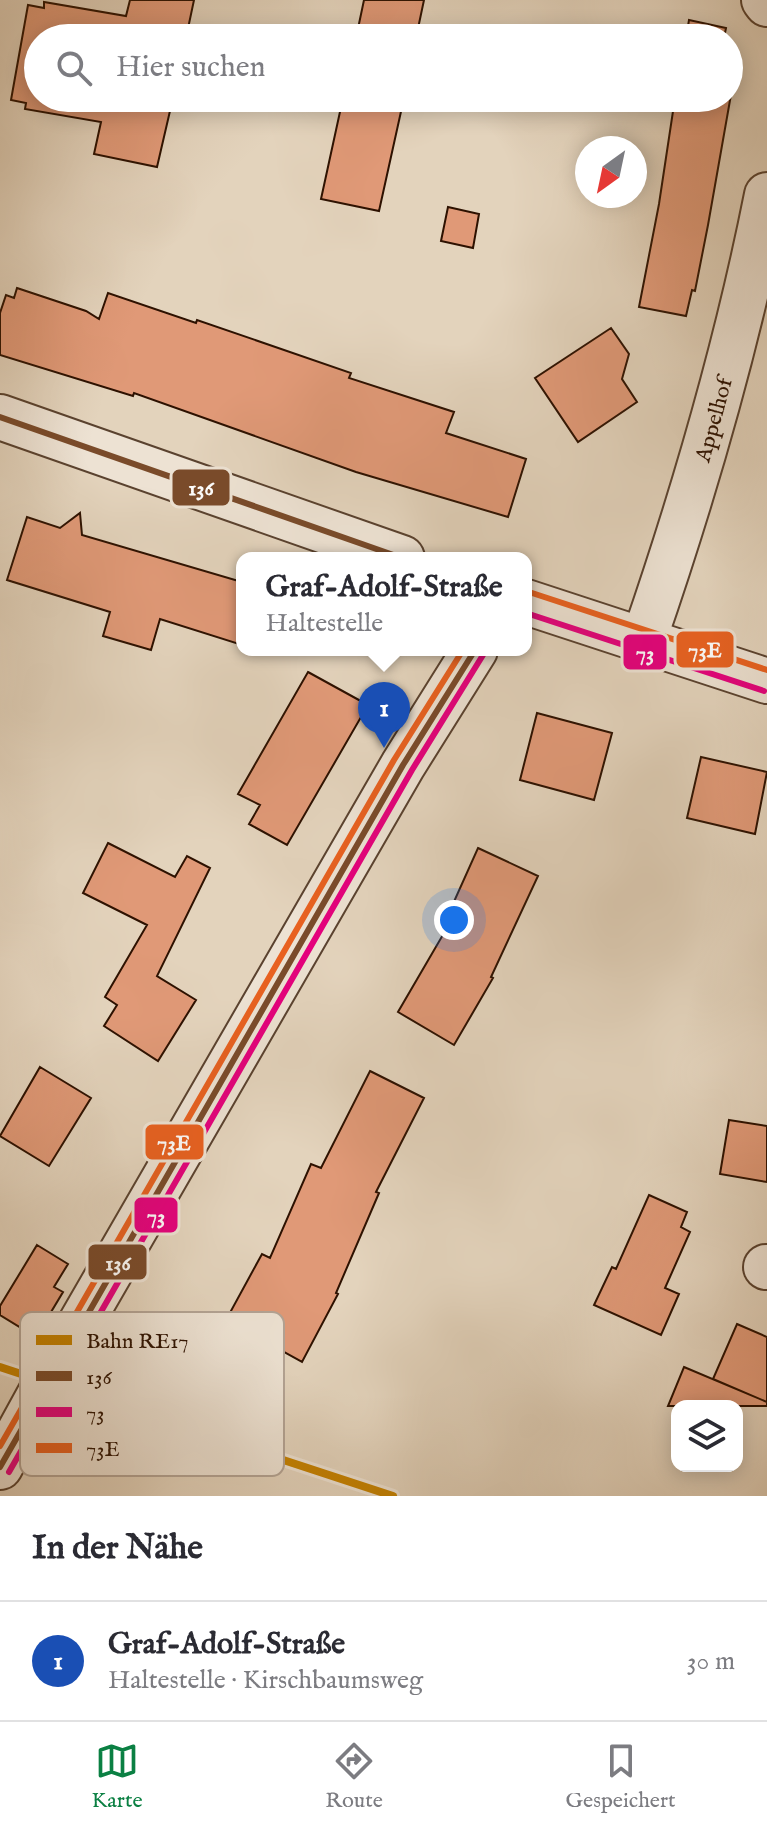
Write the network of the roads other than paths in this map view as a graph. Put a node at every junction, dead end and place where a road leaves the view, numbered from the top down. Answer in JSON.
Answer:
{"nodes":[{"id":1,"x":767,"y":195,"type":"edge"},
{"id":2,"x":0,"y":417,"type":"edge"},
{"id":3,"x":385,"y":552,"type":"edge"},
{"id":4,"x":532,"y":604,"type":"edge"},
{"id":5,"x":644,"y":639,"type":"junction"},
{"id":6,"x":471,"y":656,"type":"edge"},
{"id":7,"x":767,"y":681,"type":"edge"},
{"id":8,"x":87,"y":1312,"type":"edge"},
{"id":9,"x":20,"y":1431,"type":"edge"},
{"id":10,"x":0,"y":1467,"type":"edge"}],
"edges":[{"from":1,"to":5,"type":"street","name":"Appelhof"},
{"from":2,"to":3,"type":"street"},
{"from":4,"to":5,"type":"street"},
{"from":5,"to":7,"type":"street"},
{"from":6,"to":8,"type":"street"},
{"from":9,"to":10,"type":"street"}]}
